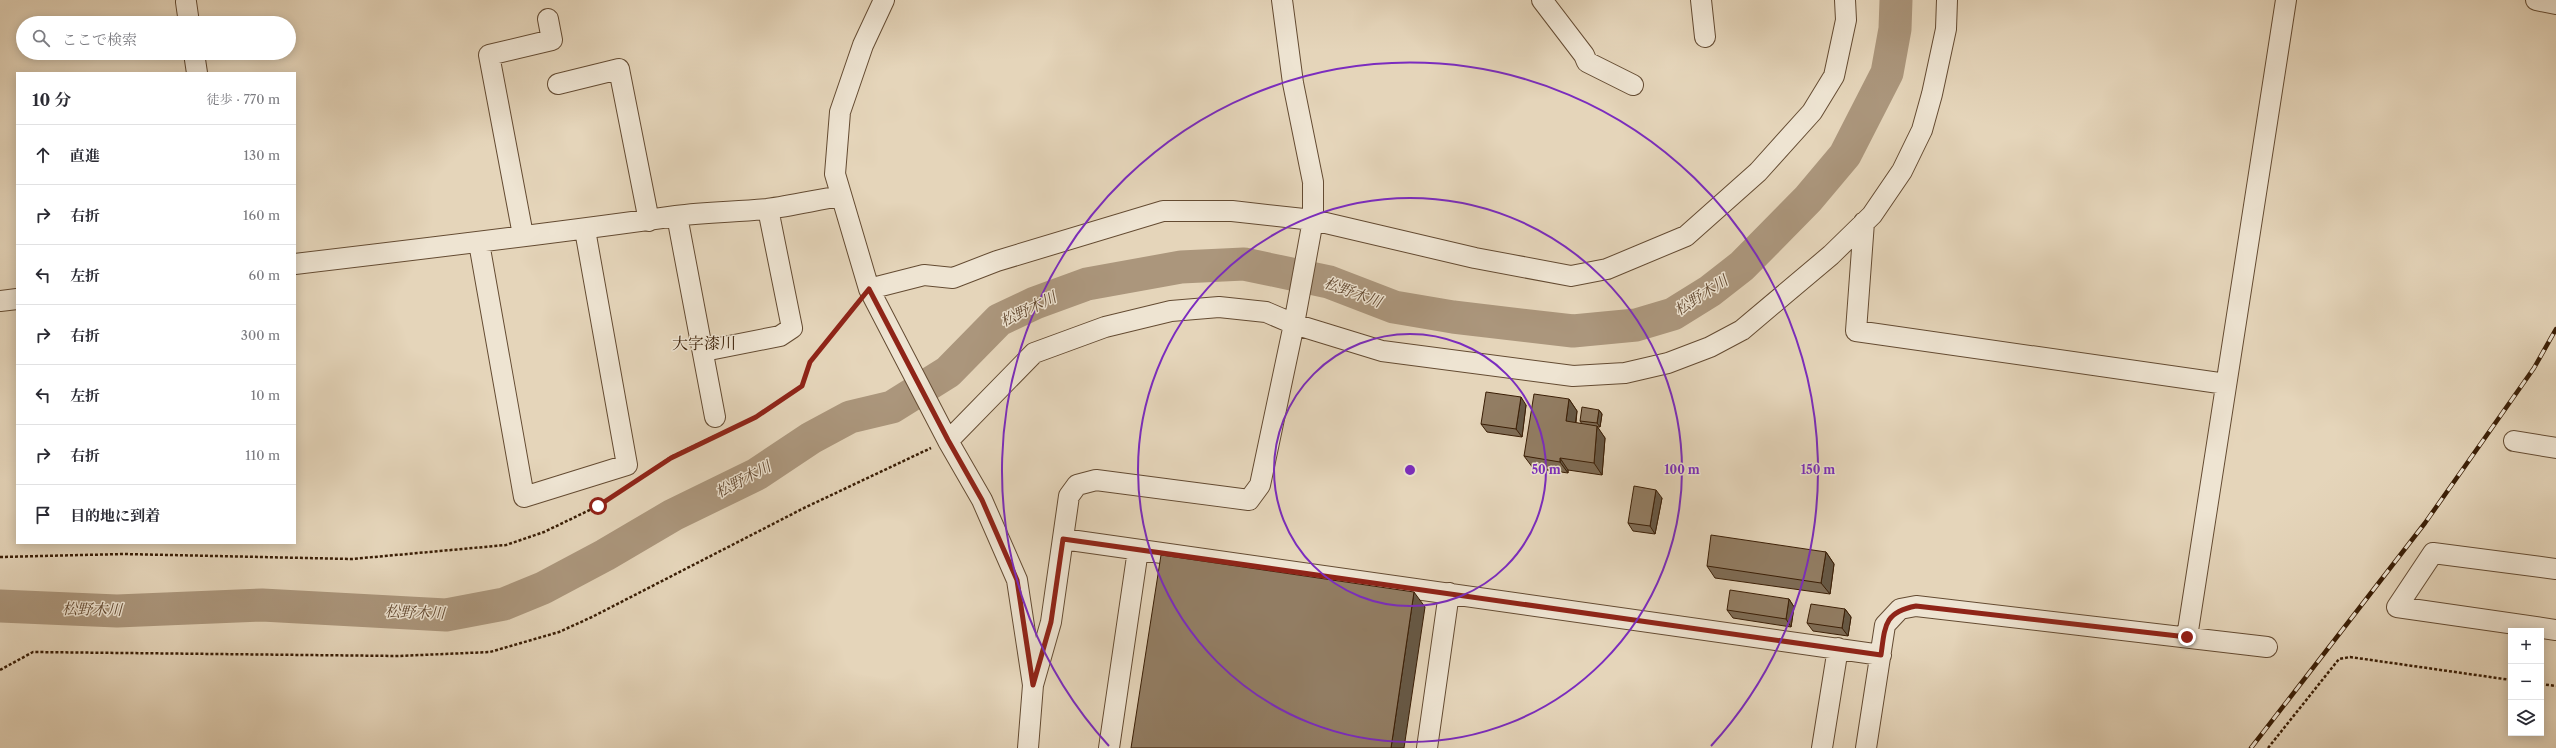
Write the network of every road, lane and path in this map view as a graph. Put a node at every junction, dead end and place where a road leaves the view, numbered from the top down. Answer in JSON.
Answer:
{"nodes":[{"id":1,"x":884,"y":0,"type":"edge"},
{"id":2,"x":1282,"y":0,"type":"edge"},
{"id":3,"x":1542,"y":0,"type":"edge"},
{"id":4,"x":1701,"y":0,"type":"edge"},
{"id":5,"x":1845,"y":0,"type":"edge"},
{"id":6,"x":1947,"y":0,"type":"edge"},
{"id":7,"x":2286,"y":0,"type":"edge"},
{"id":8,"x":2536,"y":0,"type":"edge"},
{"id":9,"x":186,"y":2,"type":"dead end"},
{"id":10,"x":2556,"y":4,"type":"edge"},
{"id":11,"x":188,"y":16,"type":"edge"},
{"id":12,"x":548,"y":20,"type":"dead end"},
{"id":13,"x":1704,"y":37,"type":"dead end"},
{"id":14,"x":195,"y":60,"type":"edge"},
{"id":15,"x":197,"y":72,"type":"edge"},
{"id":16,"x":558,"y":84,"type":"dead end"},
{"id":17,"x":1633,"y":85,"type":"dead end"},
{"id":18,"x":841,"y":196,"type":"junction"},
{"id":19,"x":768,"y":209,"type":"junction"},
{"id":20,"x":677,"y":216,"type":"junction"},
{"id":21,"x":1313,"y":220,"type":"junction"},
{"id":22,"x":649,"y":221,"type":"junction"},
{"id":23,"x":1864,"y":222,"type":"junction"},
{"id":24,"x":585,"y":230,"type":"junction"},
{"id":25,"x":523,"y":235,"type":"junction"},
{"id":26,"x":479,"y":243,"type":"junction"},
{"id":27,"x":296,"y":264,"type":"edge"},
{"id":28,"x":873,"y":296,"type":"junction"},
{"id":29,"x":16,"y":299,"type":"edge"},
{"id":30,"x":0,"y":301,"type":"edge"},
{"id":31,"x":1294,"y":324,"type":"junction"},
{"id":32,"x":704,"y":351,"type":"junction"},
{"id":33,"x":2226,"y":384,"type":"junction"},
{"id":34,"x":721,"y":427,"type":"junction"},
{"id":35,"x":947,"y":437,"type":"junction"},
{"id":36,"x":2514,"y":441,"type":"dead end"},
{"id":37,"x":2556,"y":448,"type":"edge"},
{"id":38,"x":640,"y":478,"type":"dead end"},
{"id":39,"x":634,"y":482,"type":"dead end"},
{"id":40,"x":1063,"y":539,"type":"junction"},
{"id":41,"x":1138,"y":550,"type":"junction"},
{"id":42,"x":0,"y":557,"type":"edge"},
{"id":43,"x":2556,"y":569,"type":"edge"},
{"id":44,"x":1449,"y":593,"type":"junction"},
{"id":45,"x":2556,"y":630,"type":"edge"},
{"id":46,"x":2187,"y":637,"type":"junction"},
{"id":47,"x":2267,"y":647,"type":"dead end"},
{"id":48,"x":1838,"y":648,"type":"junction"},
{"id":49,"x":1881,"y":655,"type":"junction"},
{"id":50,"x":0,"y":670,"type":"edge"},
{"id":51,"x":2508,"y":680,"type":"edge"},
{"id":52,"x":2544,"y":684,"type":"edge"},
{"id":53,"x":1033,"y":685,"type":"junction"},
{"id":54,"x":2556,"y":686,"type":"edge"},
{"id":55,"x":1028,"y":748,"type":"edge"},
{"id":56,"x":1109,"y":748,"type":"edge"},
{"id":57,"x":1427,"y":748,"type":"edge"},
{"id":58,"x":1822,"y":748,"type":"edge"},
{"id":59,"x":1866,"y":748,"type":"edge"},
{"id":60,"x":2268,"y":748,"type":"edge"}],
"edges":[{"from":1,"to":18,"type":"street"},
{"from":2,"to":21,"type":"street"},
{"from":3,"to":17,"type":"street"},
{"from":4,"to":13,"type":"street"},
{"from":5,"to":21,"type":"street"},
{"from":6,"to":23,"type":"street"},
{"from":7,"to":33,"type":"street"},
{"from":8,"to":10,"type":"street"},
{"from":9,"to":11,"type":"street"},
{"from":12,"to":25,"type":"street"},
{"from":14,"to":15,"type":"street"},
{"from":16,"to":22,"type":"street"},
{"from":18,"to":19,"type":"street"},
{"from":18,"to":28,"type":"street"},
{"from":19,"to":20,"type":"street"},
{"from":19,"to":32,"type":"street"},
{"from":20,"to":22,"type":"street"},
{"from":20,"to":32,"type":"street"},
{"from":21,"to":28,"type":"street"},
{"from":21,"to":31,"type":"street"},
{"from":22,"to":24,"type":"street"},
{"from":23,"to":31,"type":"street"},
{"from":23,"to":33,"type":"street"},
{"from":24,"to":25,"type":"street"},
{"from":24,"to":26,"type":"street"},
{"from":25,"to":26,"type":"street"},
{"from":26,"to":27,"type":"street"},
{"from":28,"to":34,"type":"path"},
{"from":28,"to":35,"type":"street"},
{"from":29,"to":30,"type":"street"},
{"from":31,"to":35,"type":"street"},
{"from":31,"to":40,"type":"street"},
{"from":32,"to":34,"type":"street"},
{"from":33,"to":46,"type":"street"},
{"from":34,"to":38,"type":"path"},
{"from":35,"to":50,"type":"path"},
{"from":35,"to":53,"type":"street"},
{"from":36,"to":37,"type":"street"},
{"from":39,"to":42,"type":"path"},
{"from":40,"to":41,"type":"street"},
{"from":40,"to":53,"type":"street"},
{"from":41,"to":44,"type":"street"},
{"from":41,"to":56,"type":"street"},
{"from":43,"to":45,"type":"street"},
{"from":44,"to":48,"type":"street"},
{"from":44,"to":57,"type":"street"},
{"from":46,"to":47,"type":"street"},
{"from":46,"to":49,"type":"street"},
{"from":48,"to":49,"type":"street"},
{"from":48,"to":58,"type":"street"},
{"from":49,"to":59,"type":"street"},
{"from":51,"to":60,"type":"path"},
{"from":52,"to":54,"type":"path"},
{"from":53,"to":55,"type":"street"}]}
